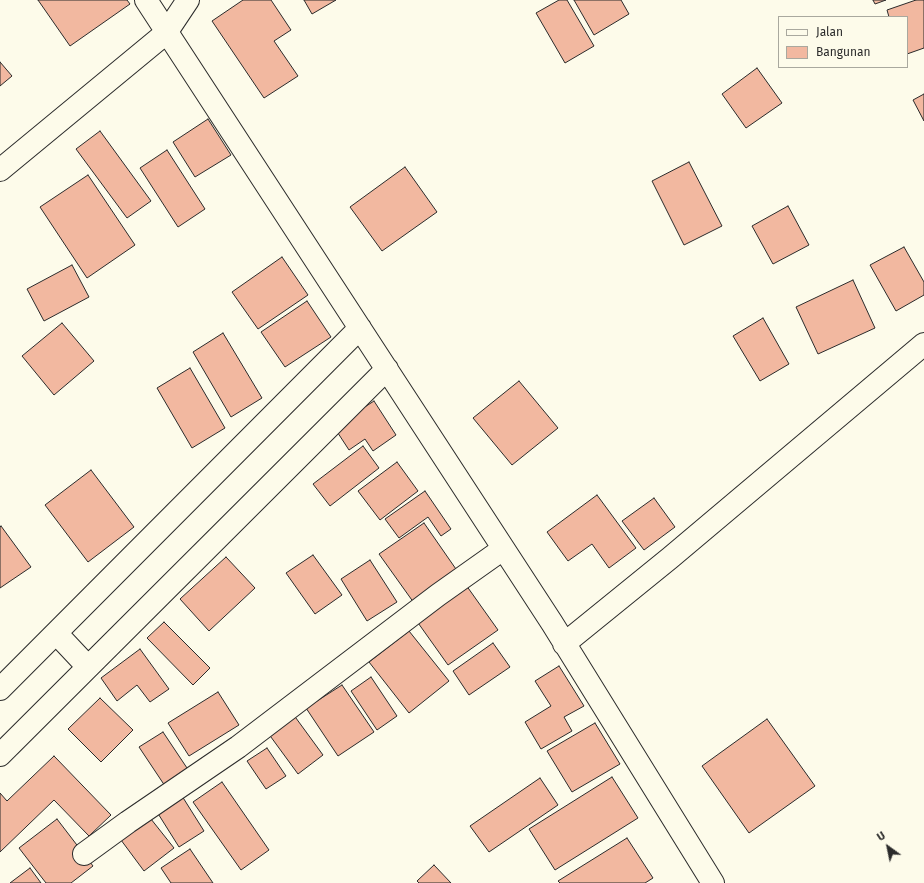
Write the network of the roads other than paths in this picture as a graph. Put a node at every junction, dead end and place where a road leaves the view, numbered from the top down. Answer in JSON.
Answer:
{"nodes":[{"id":1,"x":146,"y":0,"type":"edge"},
{"id":2,"x":188,"y":0,"type":"edge"},
{"id":3,"x":166,"y":33,"type":"junction"},
{"id":4,"x":0,"y":170,"type":"edge"},
{"id":5,"x":360,"y":328,"type":"junction"},
{"id":6,"x":924,"y":344,"type":"edge"},
{"id":7,"x":387,"y":369,"type":"junction"},
{"id":8,"x":503,"y":549,"type":"junction"},
{"id":9,"x":60,"y":637,"type":"junction"},
{"id":10,"x":564,"y":644,"type":"junction"},
{"id":11,"x":83,"y":662,"type":"junction"},
{"id":12,"x":0,"y":689,"type":"edge"},
{"id":13,"x":0,"y":755,"type":"edge"},
{"id":14,"x":84,"y":854,"type":"dead end"},
{"id":15,"x":713,"y":883,"type":"edge"}],
"edges":[{"from":1,"to":3,"type":"street"},
{"from":2,"to":3,"type":"street"},
{"from":3,"to":4,"type":"street"},
{"from":3,"to":5,"type":"street"},
{"from":5,"to":7,"type":"street"},
{"from":5,"to":9,"type":"street"},
{"from":6,"to":10,"type":"street"},
{"from":7,"to":8,"type":"street"},
{"from":7,"to":11,"type":"street"},
{"from":8,"to":10,"type":"street"},
{"from":8,"to":14,"type":"street"},
{"from":9,"to":11,"type":"street"},
{"from":9,"to":12,"type":"street"},
{"from":10,"to":15,"type":"street"},
{"from":11,"to":13,"type":"street"}]}
